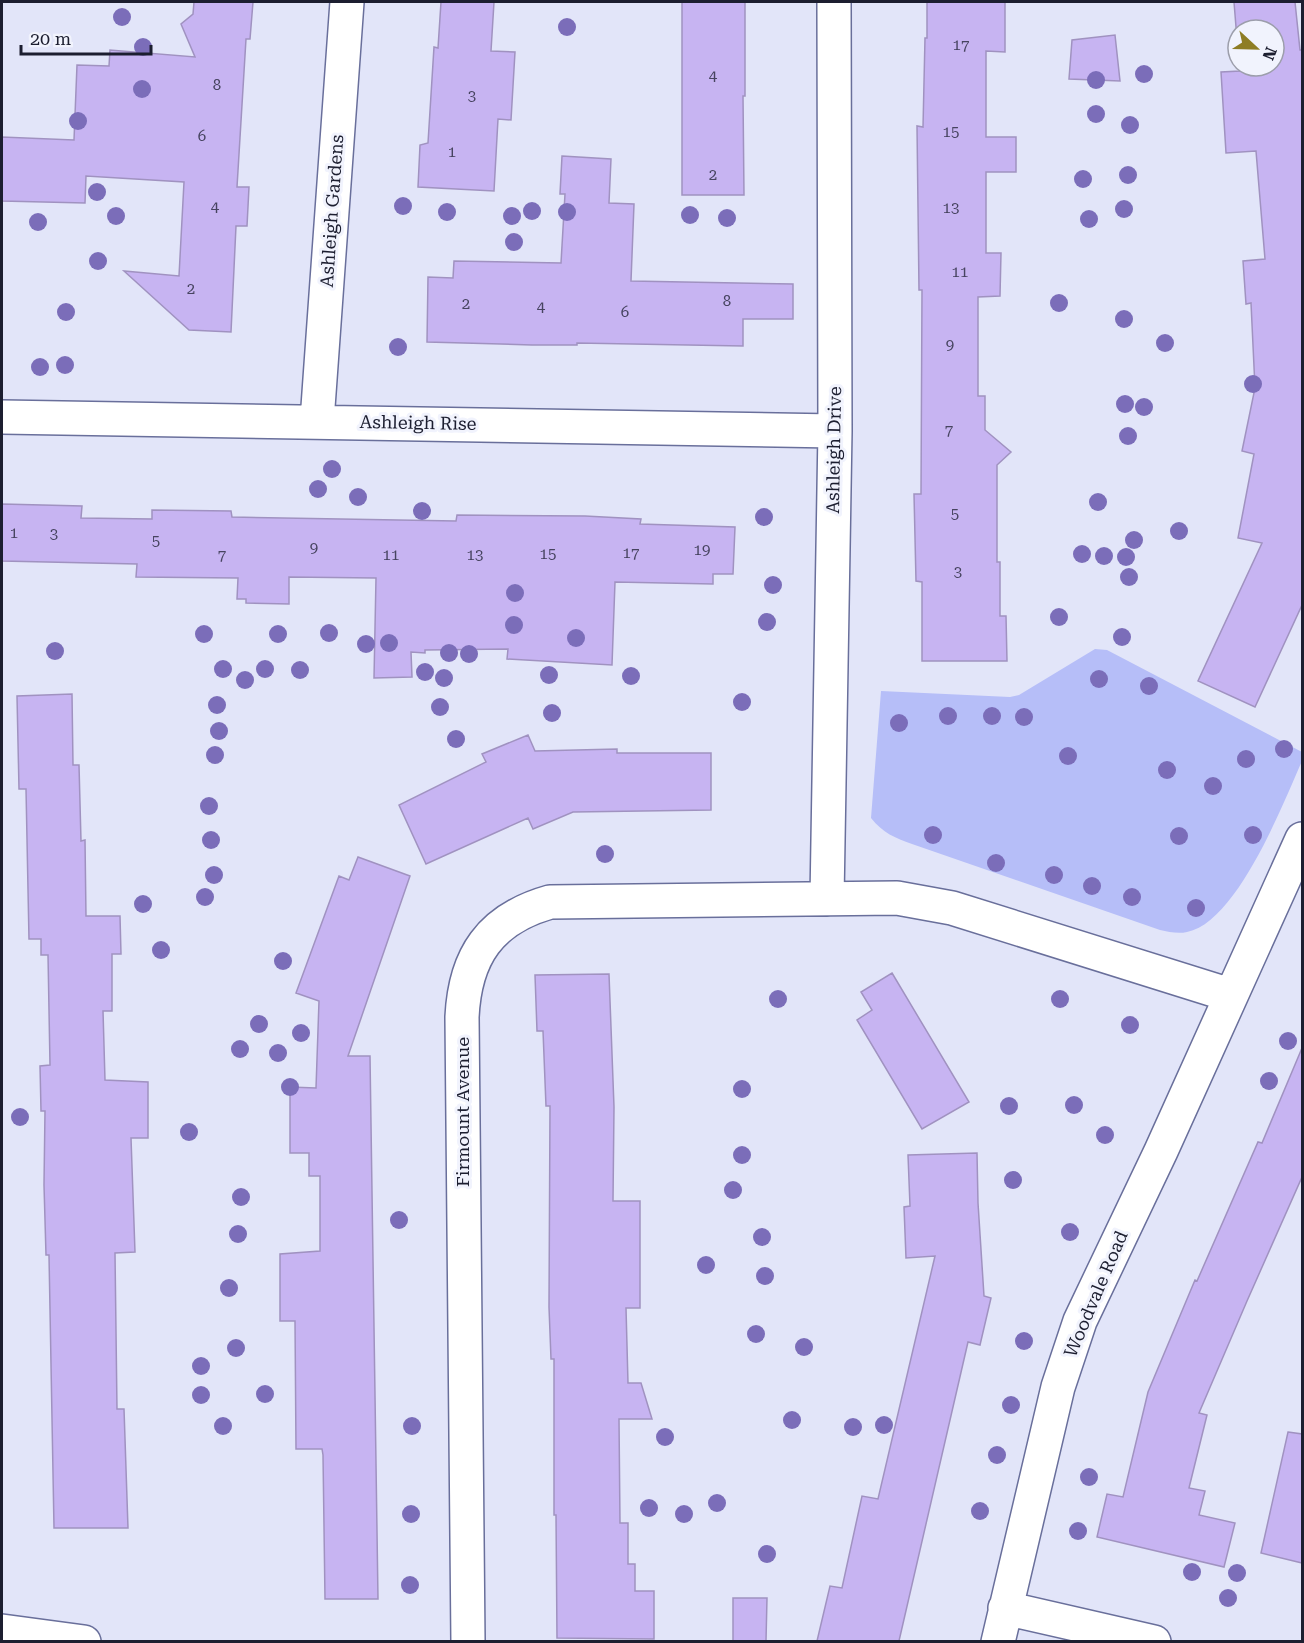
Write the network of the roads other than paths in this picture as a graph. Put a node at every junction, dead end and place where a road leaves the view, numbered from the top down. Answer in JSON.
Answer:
{"nodes":[{"id":1,"x":347,"y":2,"type":"edge"},
{"id":2,"x":834,"y":2,"type":"edge"},
{"id":3,"x":2,"y":417,"type":"edge"},
{"id":4,"x":317,"y":421,"type":"junction"},
{"id":5,"x":835,"y":431,"type":"junction"},
{"id":6,"x":1302,"y":839,"type":"edge"},
{"id":7,"x":826,"y":899,"type":"junction"},
{"id":8,"x":1230,"y":995,"type":"junction"},
{"id":9,"x":1005,"y":1608,"type":"junction"},
{"id":10,"x":2,"y":1631,"type":"edge"},
{"id":11,"x":84,"y":1641,"type":"edge"},
{"id":12,"x":468,"y":1641,"type":"edge"},
{"id":13,"x":998,"y":1641,"type":"edge"},
{"id":14,"x":1154,"y":1641,"type":"edge"}],
"edges":[{"from":1,"to":4,"type":"street","name":"Ashleigh Gardens"},
{"from":2,"to":5,"type":"street","name":"Ashleigh Drive"},
{"from":3,"to":4,"type":"street","name":"Ashleigh Rise"},
{"from":4,"to":5,"type":"street","name":"Ashleigh Rise"},
{"from":5,"to":7,"type":"street","name":"Ashleigh Drive"},
{"from":6,"to":8,"type":"street","name":"Woodvale Road"},
{"from":7,"to":8,"type":"street"},
{"from":7,"to":12,"type":"street","name":"Firmount Avenue"},
{"from":8,"to":9,"type":"street","name":"Woodvale Road"},
{"from":9,"to":13,"type":"street","name":"Woodvale Road"},
{"from":9,"to":14,"type":"street"},
{"from":10,"to":11,"type":"street"}]}
